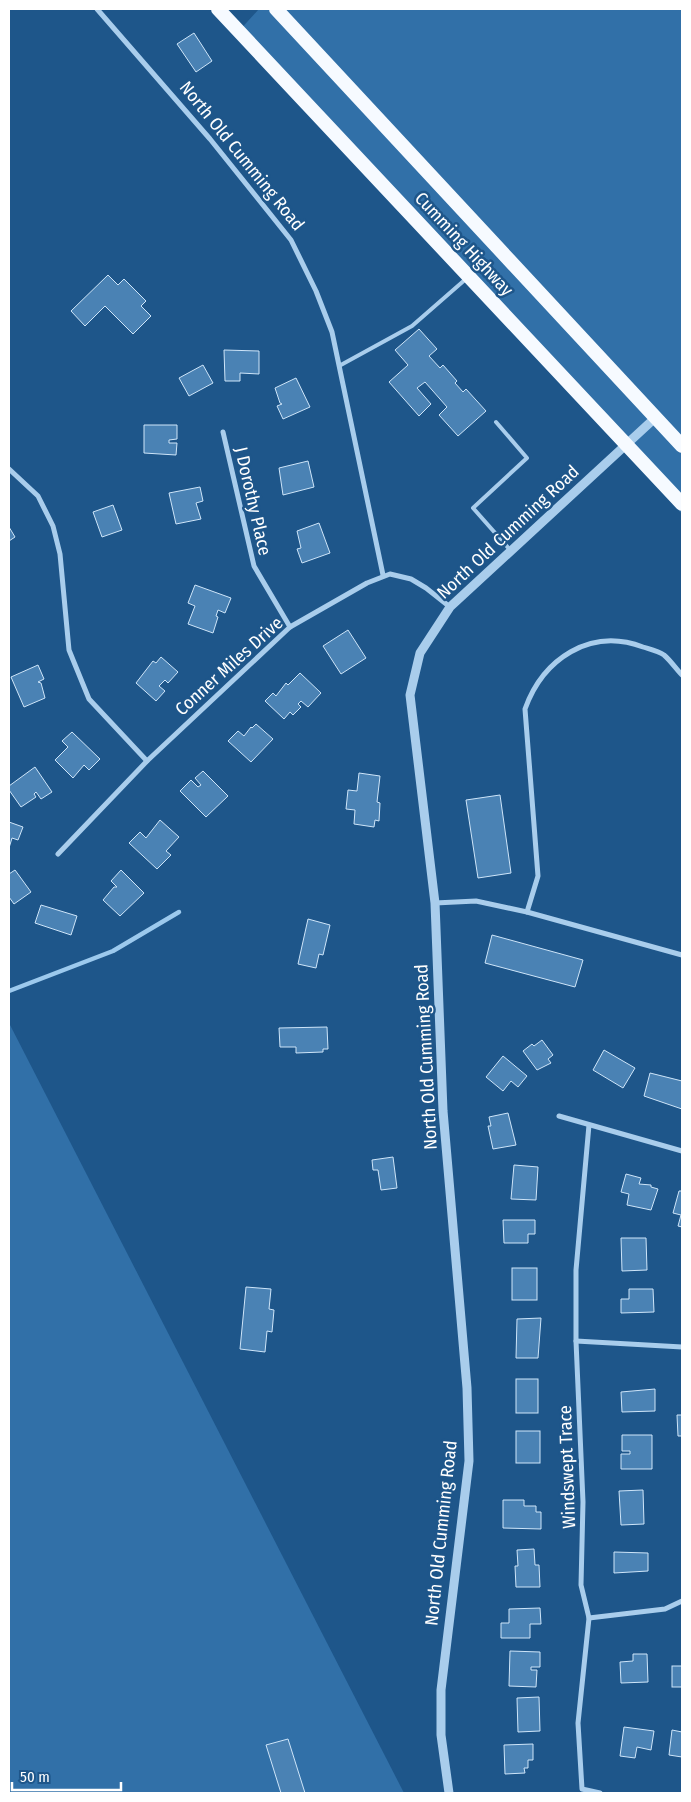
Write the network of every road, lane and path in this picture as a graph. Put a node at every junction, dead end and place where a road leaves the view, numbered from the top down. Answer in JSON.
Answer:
{"nodes":[{"id":1,"x":97,"y":9,"type":"edge"},
{"id":2,"x":218,"y":9,"type":"edge"},
{"id":3,"x":276,"y":9,"type":"edge"},
{"id":4,"x":469,"y":276,"type":"junction"},
{"id":5,"x":339,"y":366,"type":"junction"},
{"id":6,"x":655,"y":418,"type":"junction"},
{"id":7,"x":496,"y":422,"type":"dead end"},
{"id":8,"x":223,"y":432,"type":"dead end"},
{"id":9,"x":627,"y":445,"type":"junction"},
{"id":10,"x":682,"y":446,"type":"edge"},
{"id":11,"x":9,"y":469,"type":"edge"},
{"id":12,"x":682,"y":504,"type":"edge"},
{"id":13,"x":511,"y":551,"type":"junction"},
{"id":14,"x":383,"y":576,"type":"junction"},
{"id":15,"x":450,"y":607,"type":"junction"},
{"id":16,"x":290,"y":627,"type":"junction"},
{"id":17,"x":682,"y":675,"type":"edge"},
{"id":18,"x":147,"y":761,"type":"junction"},
{"id":19,"x":58,"y":854,"type":"dead end"},
{"id":20,"x":435,"y":903,"type":"junction"},
{"id":21,"x":527,"y":912,"type":"junction"},
{"id":22,"x":682,"y":955,"type":"edge"},
{"id":23,"x":559,"y":1116,"type":"dead end"},
{"id":24,"x":589,"y":1125,"type":"junction"},
{"id":25,"x":682,"y":1151,"type":"edge"},
{"id":26,"x":576,"y":1341,"type":"junction"},
{"id":27,"x":682,"y":1347,"type":"edge"},
{"id":28,"x":682,"y":1601,"type":"edge"},
{"id":29,"x":589,"y":1618,"type":"junction"},
{"id":30,"x":449,"y":1793,"type":"edge"},
{"id":31,"x":600,"y":1793,"type":"edge"}],
"edges":[{"from":1,"to":5,"type":"street","name":"North Old Cumming Road"},
{"from":2,"to":4,"type":"highway","name":"Cumming Highway"},
{"from":3,"to":6,"type":"highway","name":"Cumming Highway"},
{"from":4,"to":5,"type":"lane"},
{"from":4,"to":9,"type":"highway","name":"Cumming Highway"},
{"from":5,"to":14,"type":"street","name":"North Old Cumming Road"},
{"from":6,"to":9,"type":"street","name":"North Old Cumming Road"},
{"from":6,"to":10,"type":"highway","name":"Cumming Highway"},
{"from":7,"to":13,"type":"lane"},
{"from":8,"to":16,"type":"street","name":"J Dorothy Place"},
{"from":9,"to":12,"type":"highway","name":"Cumming Highway"},
{"from":9,"to":13,"type":"street","name":"North Old Cumming Road"},
{"from":11,"to":18,"type":"street"},
{"from":13,"to":15,"type":"street","name":"North Old Cumming Road"},
{"from":14,"to":15,"type":"street"},
{"from":14,"to":16,"type":"street","name":"Conner Miles Drive"},
{"from":15,"to":20,"type":"street","name":"North Old Cumming Road"},
{"from":16,"to":18,"type":"street","name":"Conner Miles Drive"},
{"from":17,"to":21,"type":"street"},
{"from":18,"to":19,"type":"street","name":"Conner Miles Drive"},
{"from":20,"to":21,"type":"street"},
{"from":20,"to":30,"type":"street","name":"North Old Cumming Road"},
{"from":21,"to":22,"type":"street"},
{"from":23,"to":24,"type":"street"},
{"from":24,"to":25,"type":"street"},
{"from":24,"to":26,"type":"street","name":"Windswept Trace"},
{"from":26,"to":27,"type":"street"},
{"from":26,"to":29,"type":"street","name":"Windswept Trace"},
{"from":28,"to":29,"type":"street"},
{"from":29,"to":31,"type":"street","name":"Windswept Trace"}]}
